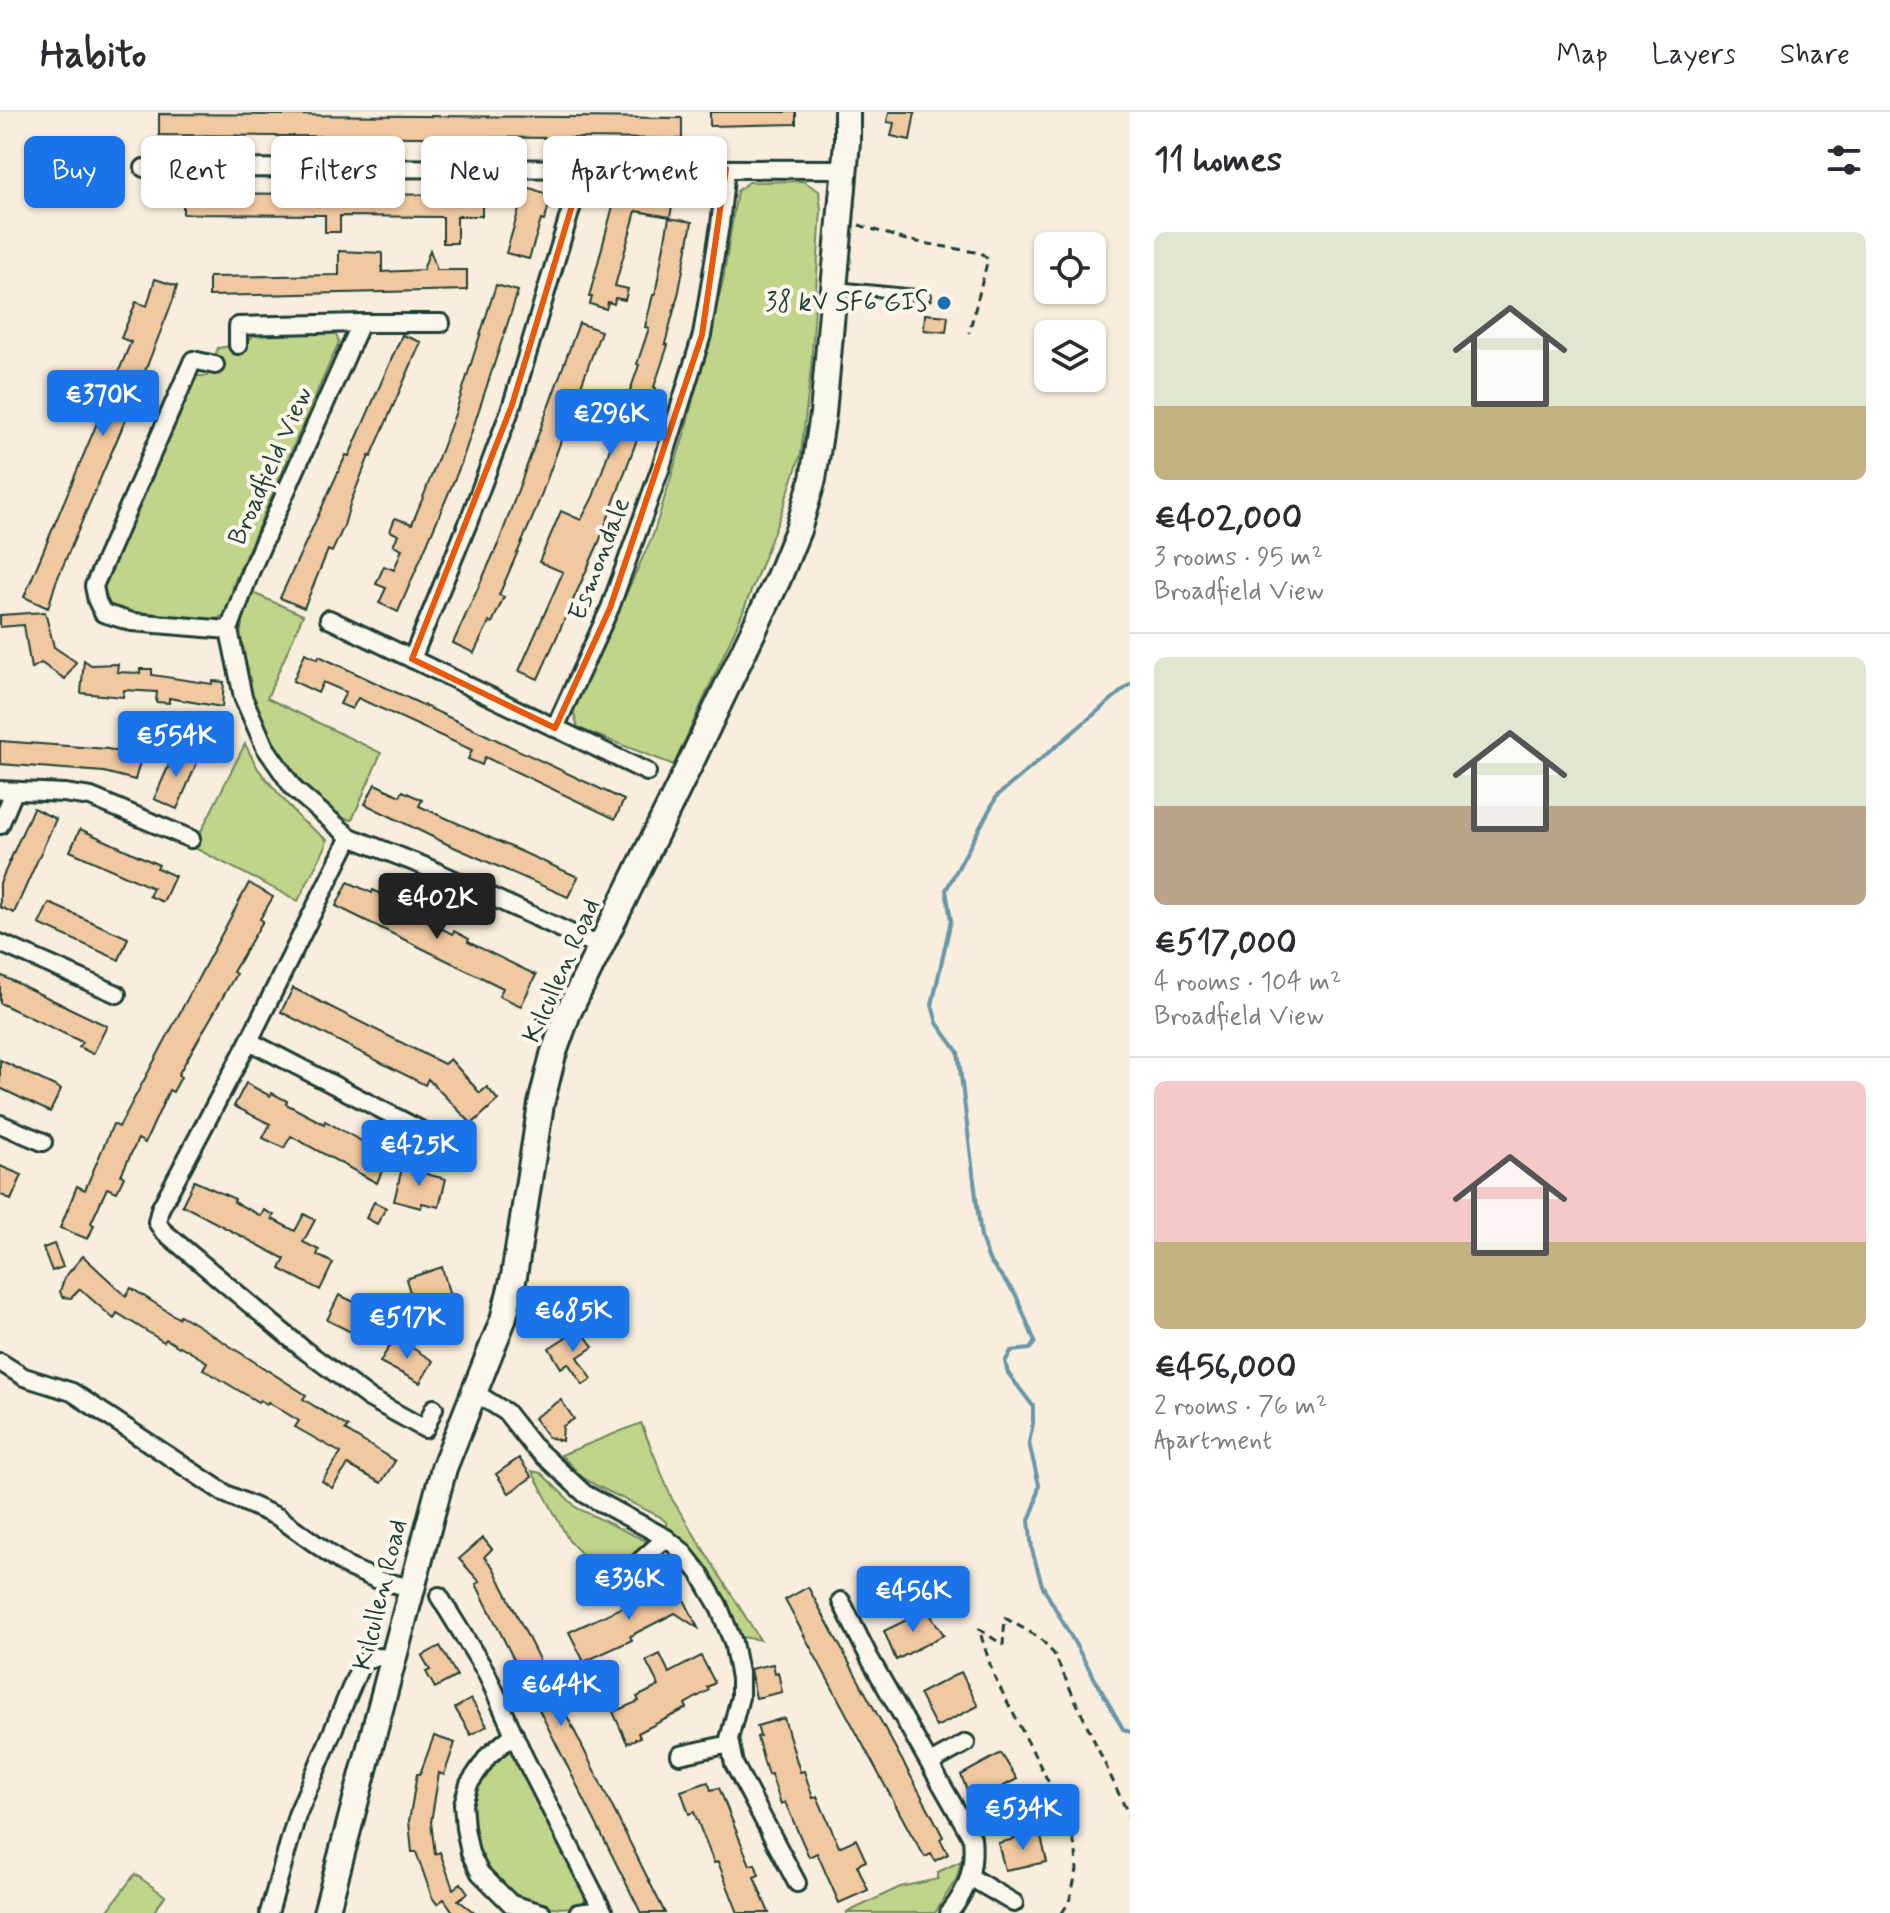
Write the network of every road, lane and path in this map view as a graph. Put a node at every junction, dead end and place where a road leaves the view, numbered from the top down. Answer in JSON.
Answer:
{"nodes":[{"id":1,"x":847,"y":112,"type":"edge"},
{"id":2,"x":255,"y":168,"type":"edge"},
{"id":3,"x":543,"y":169,"type":"edge"},
{"id":4,"x":727,"y":169,"type":"edge"},
{"id":5,"x":844,"y":169,"type":"junction"},
{"id":6,"x":571,"y":208,"type":"edge"},
{"id":7,"x":722,"y":208,"type":"edge"},
{"id":8,"x":840,"y":222,"type":"junction"},
{"id":9,"x":834,"y":286,"type":"junction"},
{"id":10,"x":926,"y":296,"type":"dead end"},
{"id":11,"x":361,"y":323,"type":"junction"},
{"id":12,"x":441,"y":323,"type":"dead end"},
{"id":13,"x":969,"y":333,"type":"dead end"},
{"id":14,"x":238,"y":345,"type":"dead end"},
{"id":15,"x":215,"y":365,"type":"dead end"},
{"id":16,"x":329,"y":619,"type":"dead end"},
{"id":17,"x":229,"y":630,"type":"junction"},
{"id":18,"x":412,"y":659,"type":"junction"},
{"id":19,"x":555,"y":728,"type":"junction"},
{"id":20,"x":647,"y":772,"type":"dead end"},
{"id":21,"x":7,"y":791,"type":"edge"},
{"id":22,"x":0,"y":825,"type":"edge"},
{"id":23,"x":350,"y":837,"type":"junction"},
{"id":24,"x":191,"y":839,"type":"dead end"},
{"id":25,"x":0,"y":943,"type":"edge"},
{"id":26,"x":601,"y":947,"type":"junction"},
{"id":27,"x":117,"y":994,"type":"dead end"},
{"id":28,"x":249,"y":1041,"type":"junction"},
{"id":29,"x":0,"y":1124,"type":"edge"},
{"id":30,"x":436,"y":1138,"type":"dead end"},
{"id":31,"x":43,"y":1142,"type":"dead end"},
{"id":32,"x":0,"y":1362,"type":"edge"},
{"id":33,"x":474,"y":1392,"type":"junction"},
{"id":34,"x":434,"y":1408,"type":"dead end"},
{"id":35,"x":666,"y":1538,"type":"junction"},
{"id":36,"x":412,"y":1588,"type":"junction"},
{"id":37,"x":596,"y":1588,"type":"dead end"},
{"id":38,"x":439,"y":1596,"type":"dead end"},
{"id":39,"x":841,"y":1601,"type":"dead end"},
{"id":40,"x":394,"y":1658,"type":"junction"},
{"id":41,"x":514,"y":1734,"type":"junction"},
{"id":42,"x":966,"y":1743,"type":"dead end"},
{"id":43,"x":730,"y":1744,"type":"junction"},
{"id":44,"x":680,"y":1755,"type":"dead end"},
{"id":45,"x":930,"y":1763,"type":"junction"},
{"id":46,"x":1130,"y":1818,"type":"edge"},
{"id":47,"x":970,"y":1877,"type":"junction"},
{"id":48,"x":797,"y":1883,"type":"dead end"},
{"id":49,"x":1014,"y":1903,"type":"dead end"},
{"id":50,"x":603,"y":1912,"type":"edge"},
{"id":51,"x":269,"y":1913,"type":"edge"},
{"id":52,"x":326,"y":1913,"type":"edge"},
{"id":53,"x":542,"y":1913,"type":"edge"},
{"id":54,"x":578,"y":1913,"type":"edge"},
{"id":55,"x":949,"y":1913,"type":"edge"},
{"id":56,"x":1062,"y":1913,"type":"edge"}],
"edges":[{"from":1,"to":5,"type":"main road","name":"Kilcullen Road"},
{"from":2,"to":3,"type":"street"},
{"from":4,"to":5,"type":"street"},
{"from":5,"to":8,"type":"main road","name":"Kilcullen Road"},
{"from":6,"to":18,"type":"street"},
{"from":7,"to":19,"type":"street","name":"Esmondale"},
{"from":8,"to":9,"type":"main road","name":"Kilcullen Road"},
{"from":8,"to":13,"type":"path"},
{"from":9,"to":10,"type":"lane"},
{"from":9,"to":26,"type":"main road","name":"Kilcullen Road"},
{"from":11,"to":12,"type":"street"},
{"from":11,"to":14,"type":"street"},
{"from":11,"to":17,"type":"street","name":"Broadfield View"},
{"from":15,"to":17,"type":"street"},
{"from":16,"to":18,"type":"street"},
{"from":17,"to":23,"type":"street"},
{"from":18,"to":19,"type":"street"},
{"from":19,"to":20,"type":"street"},
{"from":21,"to":22,"type":"street"},
{"from":21,"to":24,"type":"street"},
{"from":23,"to":26,"type":"street"},
{"from":23,"to":28,"type":"street"},
{"from":25,"to":27,"type":"street"},
{"from":26,"to":33,"type":"main road","name":"Kilcullen Road"},
{"from":28,"to":30,"type":"street"},
{"from":28,"to":34,"type":"street"},
{"from":29,"to":31,"type":"street"},
{"from":32,"to":36,"type":"street"},
{"from":33,"to":35,"type":"street"},
{"from":33,"to":36,"type":"main road","name":"Kilcullen Road"},
{"from":35,"to":37,"type":"street"},
{"from":35,"to":43,"type":"street"},
{"from":36,"to":40,"type":"main road","name":"Kilcullen Road"},
{"from":38,"to":41,"type":"street"},
{"from":39,"to":45,"type":"street"},
{"from":40,"to":51,"type":"street"},
{"from":40,"to":52,"type":"main road","name":"Kilcullen Road"},
{"from":41,"to":50,"type":"street"},
{"from":41,"to":53,"type":"street"},
{"from":42,"to":45,"type":"street"},
{"from":43,"to":44,"type":"street"},
{"from":43,"to":48,"type":"street"},
{"from":45,"to":47,"type":"street"},
{"from":46,"to":56,"type":"path"},
{"from":47,"to":49,"type":"street"},
{"from":47,"to":55,"type":"street"},
{"from":50,"to":54,"type":"street"}]}
